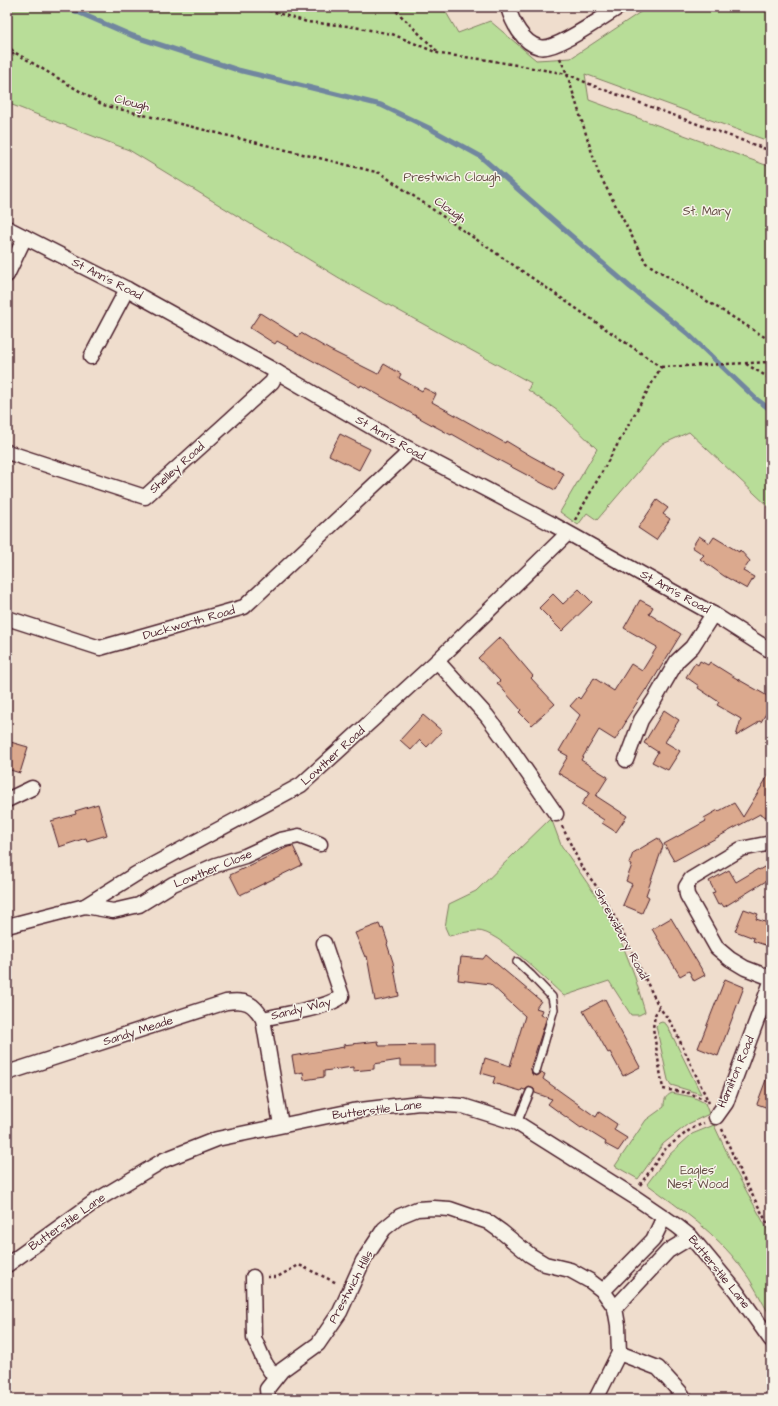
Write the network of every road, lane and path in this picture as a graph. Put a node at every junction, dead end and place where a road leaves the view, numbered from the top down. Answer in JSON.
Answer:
{"nodes":[{"id":1,"x":251,"y":7,"type":"edge"},
{"id":2,"x":392,"y":7,"type":"edge"},
{"id":3,"x":508,"y":7,"type":"edge"},
{"id":4,"x":619,"y":7,"type":"edge"},
{"id":5,"x":7,"y":45,"type":"edge"},
{"id":6,"x":547,"y":47,"type":"junction"},
{"id":7,"x":14,"y":52,"type":"junction"},
{"id":8,"x":440,"y":54,"type":"junction"},
{"id":9,"x":7,"y":66,"type":"edge"},
{"id":10,"x":567,"y":74,"type":"junction"},
{"id":11,"x":771,"y":151,"type":"edge"},
{"id":12,"x":7,"y":228,"type":"edge"},
{"id":13,"x":25,"y":237,"type":"junction"},
{"id":14,"x":7,"y":275,"type":"edge"},
{"id":15,"x":127,"y":289,"type":"junction"},
{"id":16,"x":771,"y":341,"type":"edge"},
{"id":17,"x":91,"y":357,"type":"dead end"},
{"id":18,"x":771,"y":362,"type":"edge"},
{"id":19,"x":745,"y":364,"type":"junction"},
{"id":20,"x":661,"y":367,"type":"junction"},
{"id":21,"x":277,"y":372,"type":"junction"},
{"id":22,"x":771,"y":379,"type":"edge"},
{"id":23,"x":409,"y":449,"type":"junction"},
{"id":24,"x":7,"y":452,"type":"edge"},
{"id":25,"x":567,"y":534,"type":"junction"},
{"id":26,"x":713,"y":614,"type":"junction"},
{"id":27,"x":7,"y":618,"type":"edge"},
{"id":28,"x":771,"y":651,"type":"edge"},
{"id":29,"x":437,"y":660,"type":"junction"},
{"id":30,"x":626,"y":760,"type":"dead end"},
{"id":31,"x":32,"y":788,"type":"dead end"},
{"id":32,"x":7,"y":800,"type":"edge"},
{"id":33,"x":556,"y":814,"type":"joint"},
{"id":34,"x":771,"y":843,"type":"edge"},
{"id":35,"x":320,"y":844,"type":"dead end"},
{"id":36,"x":85,"y":906,"type":"junction"},
{"id":37,"x":7,"y":926,"type":"edge"},
{"id":38,"x":324,"y":943,"type":"dead end"},
{"id":39,"x":516,"y":962,"type":"dead end"},
{"id":40,"x":771,"y":978,"type":"edge"},
{"id":41,"x":771,"y":982,"type":"edge"},
{"id":42,"x":659,"y":1007,"type":"junction"},
{"id":43,"x":263,"y":1019,"type":"junction"},
{"id":44,"x":536,"y":1071,"type":"dead end"},
{"id":45,"x":7,"y":1073,"type":"edge"},
{"id":46,"x":530,"y":1092,"type":"dead end"},
{"id":47,"x":708,"y":1101,"type":"junction"},
{"id":48,"x":716,"y":1116,"type":"junction"},
{"id":49,"x":517,"y":1123,"type":"junction"},
{"id":50,"x":280,"y":1126,"type":"junction"},
{"id":51,"x":634,"y":1196,"type":"junction"},
{"id":52,"x":664,"y":1217,"type":"junction"},
{"id":53,"x":771,"y":1230,"type":"edge"},
{"id":54,"x":691,"y":1236,"type":"junction"},
{"id":55,"x":7,"y":1265,"type":"edge"},
{"id":56,"x":253,"y":1277,"type":"joint"},
{"id":57,"x":350,"y":1290,"type":"junction"},
{"id":58,"x":603,"y":1291,"type":"junction"},
{"id":59,"x":615,"y":1308,"type":"junction"},
{"id":60,"x":771,"y":1340,"type":"edge"},
{"id":61,"x":619,"y":1354,"type":"junction"},
{"id":62,"x":276,"y":1378,"type":"junction"},
{"id":63,"x":268,"y":1399,"type":"edge"},
{"id":64,"x":596,"y":1399,"type":"edge"},
{"id":65,"x":685,"y":1399,"type":"edge"}],
"edges":[{"from":1,"to":8,"type":"path"},
{"from":2,"to":8,"type":"path"},
{"from":3,"to":6,"type":"street"},
{"from":4,"to":6,"type":"street"},
{"from":5,"to":7,"type":"path","name":"Clough"},
{"from":6,"to":10,"type":"path"},
{"from":7,"to":9,"type":"path"},
{"from":7,"to":20,"type":"path","name":"Clough"},
{"from":8,"to":10,"type":"path"},
{"from":10,"to":11,"type":"path"},
{"from":10,"to":16,"type":"path"},
{"from":12,"to":13,"type":"street","name":"St Ann's Road"},
{"from":13,"to":14,"type":"street"},
{"from":13,"to":15,"type":"street","name":"St Ann's Road"},
{"from":15,"to":17,"type":"street"},
{"from":15,"to":21,"type":"street","name":"St Ann's Road"},
{"from":18,"to":19,"type":"path"},
{"from":19,"to":20,"type":"path"},
{"from":19,"to":22,"type":"path"},
{"from":20,"to":25,"type":"path"},
{"from":21,"to":23,"type":"street","name":"St Ann's Road"},
{"from":21,"to":24,"type":"street","name":"Shelley Road"},
{"from":23,"to":25,"type":"street","name":"St Ann's Road"},
{"from":23,"to":27,"type":"street","name":"Duckworth Road"},
{"from":25,"to":26,"type":"street","name":"St Ann's Road"},
{"from":25,"to":29,"type":"street","name":"Lowther Road"},
{"from":26,"to":28,"type":"street","name":"St Ann's Road"},
{"from":26,"to":30,"type":"street"},
{"from":29,"to":33,"type":"street"},
{"from":29,"to":36,"type":"street","name":"Lowther Road"},
{"from":31,"to":32,"type":"street"},
{"from":33,"to":42,"type":"path","name":"Shrewsbury Road"},
{"from":34,"to":40,"type":"street"},
{"from":35,"to":36,"type":"street","name":"Lowther Close"},
{"from":36,"to":37,"type":"street","name":"Lowther Road"},
{"from":38,"to":43,"type":"street","name":"Sandy Way"},
{"from":39,"to":44,"type":"lane"},
{"from":41,"to":48,"type":"street","name":"Hamilton Road"},
{"from":42,"to":47,"type":"path","name":"Shrewsbury Road"},
{"from":42,"to":47,"type":"path"},
{"from":43,"to":45,"type":"street","name":"Sandy Meade"},
{"from":43,"to":50,"type":"street","name":"Sandy Way"},
{"from":46,"to":49,"type":"lane"},
{"from":47,"to":48,"type":"path","name":"Shrewsbury Road"},
{"from":48,"to":51,"type":"path"},
{"from":48,"to":53,"type":"path","name":"Shrewsbury Road"},
{"from":49,"to":50,"type":"street","name":"Butterstile Lane"},
{"from":49,"to":51,"type":"street","name":"Butterstile Lane"},
{"from":50,"to":55,"type":"street","name":"Butterstile Lane"},
{"from":51,"to":52,"type":"street","name":"Butterstile Lane"},
{"from":52,"to":54,"type":"street","name":"Butterstile Lane"},
{"from":52,"to":58,"type":"street"},
{"from":54,"to":59,"type":"street"},
{"from":54,"to":60,"type":"street","name":"Butterstile Lane"},
{"from":56,"to":57,"type":"path"},
{"from":56,"to":62,"type":"street"},
{"from":57,"to":58,"type":"street","name":"Prestwich Hills"},
{"from":57,"to":62,"type":"street","name":"Prestwich Hills"},
{"from":58,"to":59,"type":"street","name":"Prestwich Hills"},
{"from":59,"to":61,"type":"street","name":"Prestwich Hills"},
{"from":61,"to":64,"type":"street","name":"Prestwich Hills"},
{"from":61,"to":65,"type":"street"},
{"from":62,"to":63,"type":"street","name":"Prestwich Hills"}]}
